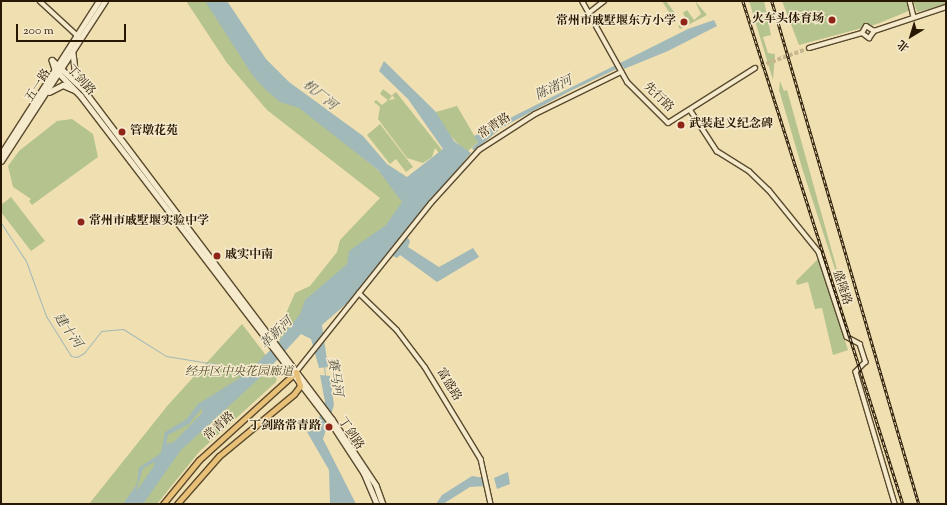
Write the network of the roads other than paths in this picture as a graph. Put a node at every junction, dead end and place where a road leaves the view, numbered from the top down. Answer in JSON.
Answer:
{"nodes":[{"id":1,"x":40,"y":1,"type":"edge"},
{"id":2,"x":99,"y":1,"type":"edge"},
{"id":3,"x":105,"y":1,"type":"edge"},
{"id":4,"x":582,"y":1,"type":"edge"},
{"id":5,"x":604,"y":1,"type":"edge"},
{"id":6,"x":910,"y":1,"type":"edge"},
{"id":7,"x":946,"y":7,"type":"edge"},
{"id":8,"x":590,"y":12,"type":"junction"},
{"id":9,"x":914,"y":17,"type":"junction"},
{"id":10,"x":874,"y":31,"type":"junction"},
{"id":11,"x":862,"y":33,"type":"junction"},
{"id":12,"x":76,"y":35,"type":"junction"},
{"id":13,"x":81,"y":39,"type":"junction"},
{"id":14,"x":75,"y":48,"type":"junction"},
{"id":15,"x":809,"y":48,"type":"tunnel mouth"},
{"id":16,"x":56,"y":66,"type":"junction"},
{"id":17,"x":63,"y":67,"type":"junction"},
{"id":18,"x":755,"y":68,"type":"tunnel mouth"},
{"id":19,"x":620,"y":71,"type":"junction"},
{"id":20,"x":60,"y":72,"type":"junction"},
{"id":21,"x":80,"y":85,"type":"junction"},
{"id":22,"x":79,"y":94,"type":"junction"},
{"id":23,"x":44,"y":97,"type":"junction"},
{"id":24,"x":691,"y":111,"type":"junction"},
{"id":25,"x":1,"y":154,"type":"edge"},
{"id":26,"x":1,"y":161,"type":"edge"},
{"id":27,"x":359,"y":294,"type":"junction"},
{"id":28,"x":272,"y":345,"type":"junction"},
{"id":29,"x":282,"y":359,"type":"junction"},
{"id":30,"x":296,"y":372,"type":"junction"},
{"id":31,"x":291,"y":375,"type":"junction"},
{"id":32,"x":300,"y":386,"type":"junction"},
{"id":33,"x":320,"y":408,"type":"junction"},
{"id":34,"x":163,"y":504,"type":"edge"},
{"id":35,"x":178,"y":504,"type":"edge"},
{"id":36,"x":378,"y":504,"type":"edge"},
{"id":37,"x":383,"y":504,"type":"edge"},
{"id":38,"x":491,"y":504,"type":"edge"},
{"id":39,"x":896,"y":504,"type":"edge"}],
"edges":[{"from":1,"to":12,"type":"street"},
{"from":2,"to":12,"type":"main road","name":"五一路"},
{"from":3,"to":13,"type":"main road","name":"五一路"},
{"from":4,"to":8,"type":"street","name":"先行路"},
{"from":5,"to":8,"type":"street"},
{"from":6,"to":9,"type":"street"},
{"from":7,"to":9,"type":"street"},
{"from":8,"to":19,"type":"street","name":"先行路"},
{"from":9,"to":10,"type":"street"},
{"from":10,"to":11,"type":"street"},
{"from":10,"to":11,"type":"street"},
{"from":11,"to":15,"type":"street"},
{"from":12,"to":13,"type":"street"},
{"from":12,"to":16,"type":"main road","name":"五一路"},
{"from":13,"to":14,"type":"main road","name":"五一路"},
{"from":14,"to":17,"type":"main road","name":"五一路"},
{"from":14,"to":21,"type":"main road"},
{"from":16,"to":17,"type":"main road","name":"丁剑路"},
{"from":16,"to":20,"type":"main road","name":"丁剑路"},
{"from":16,"to":25,"type":"main road","name":"五一路"},
{"from":17,"to":20,"type":"main road","name":"五一路"},
{"from":17,"to":21,"type":"main road","name":"丁剑路"},
{"from":18,"to":24,"type":"street","name":"先行路"},
{"from":19,"to":24,"type":"street","name":"先行路"},
{"from":19,"to":27,"type":"street","name":"常青路"},
{"from":20,"to":22,"type":"main road","name":"丁剑路"},
{"from":20,"to":23,"type":"main road","name":"五一路"},
{"from":21,"to":28,"type":"main road","name":"丁剑路"},
{"from":22,"to":23,"type":"main road"},
{"from":22,"to":28,"type":"main road","name":"丁剑路"},
{"from":23,"to":26,"type":"main road","name":"五一路"},
{"from":24,"to":39,"type":"street","name":"盛隆路"},
{"from":27,"to":30,"type":"street","name":"常青路"},
{"from":27,"to":38,"type":"street","name":"富盛路"},
{"from":28,"to":29,"type":"main road","name":"丁剑路"},
{"from":29,"to":30,"type":"main road","name":"丁剑路"},
{"from":29,"to":31,"type":"main road","name":"丁剑路"},
{"from":30,"to":31,"type":"main road","name":"常青路"},
{"from":30,"to":32,"type":"main road"},
{"from":30,"to":33,"type":"main road","name":"丁剑路"},
{"from":31,"to":32,"type":"main road","name":"丁剑路"},
{"from":31,"to":34,"type":"main road","name":"常青路"},
{"from":32,"to":33,"type":"main road","name":"丁剑路"},
{"from":32,"to":35,"type":"main road","name":"常青路"},
{"from":33,"to":36,"type":"main road","name":"丁剑路"},
{"from":33,"to":37,"type":"main road","name":"丁剑路"}]}
